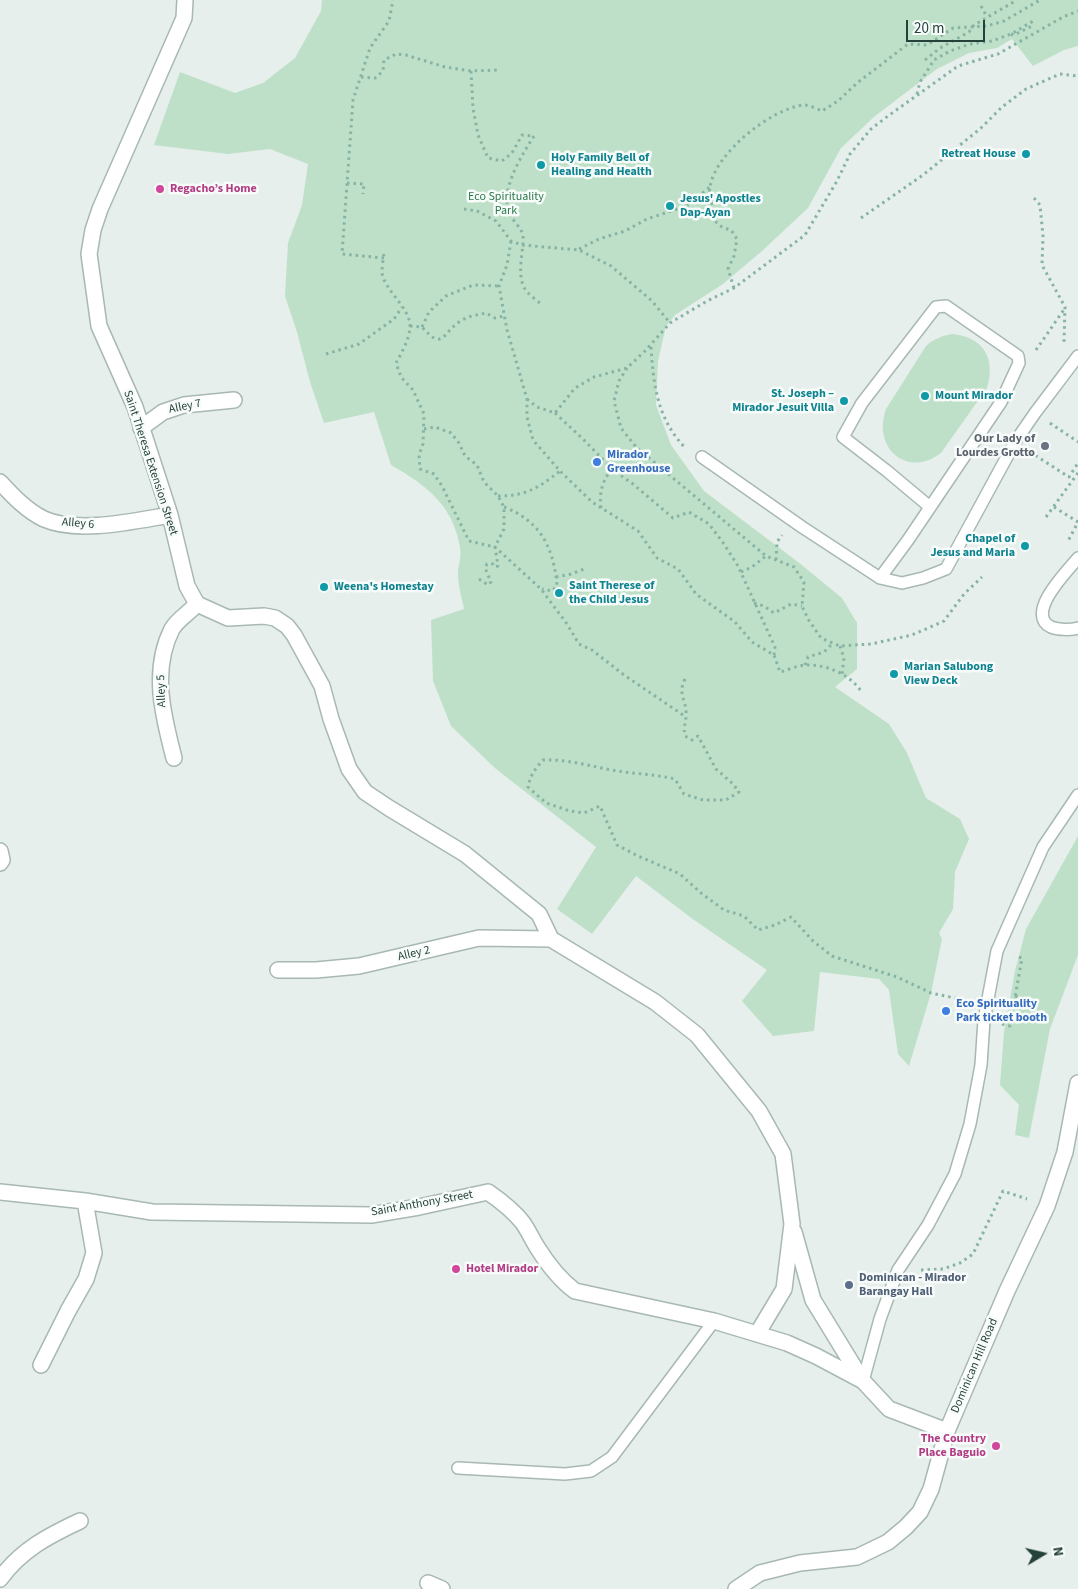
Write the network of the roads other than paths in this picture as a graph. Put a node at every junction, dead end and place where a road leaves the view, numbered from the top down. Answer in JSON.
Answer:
{"nodes":[{"id":1,"x":185,"y":0,"type":"edge"},
{"id":2,"x":1078,"y":356,"type":"edge"},
{"id":3,"x":234,"y":400,"type":"dead end"},
{"id":4,"x":142,"y":428,"type":"junction"},
{"id":5,"x":702,"y":457,"type":"road end"},
{"id":6,"x":0,"y":482,"type":"edge"},
{"id":7,"x":930,"y":507,"type":"junction"},
{"id":8,"x":170,"y":515,"type":"junction"},
{"id":9,"x":1078,"y":558,"type":"edge"},
{"id":10,"x":880,"y":578,"type":"junction"},
{"id":11,"x":197,"y":604,"type":"junction"},
{"id":12,"x":1078,"y":628,"type":"edge"},
{"id":13,"x":174,"y":758,"type":"dead end"},
{"id":14,"x":1078,"y":795,"type":"edge"},
{"id":15,"x":0,"y":851,"type":"edge"},
{"id":16,"x":0,"y":863,"type":"edge"},
{"id":17,"x":551,"y":939,"type":"junction"},
{"id":18,"x":278,"y":970,"type":"dead end"},
{"id":19,"x":1078,"y":1083,"type":"edge"},
{"id":20,"x":0,"y":1192,"type":"edge"},
{"id":21,"x":85,"y":1201,"type":"junction"},
{"id":22,"x":792,"y":1224,"type":"junction"},
{"id":23,"x":714,"y":1321,"type":"junction"},
{"id":24,"x":757,"y":1334,"type":"junction"},
{"id":25,"x":41,"y":1365,"type":"dead end"},
{"id":26,"x":863,"y":1381,"type":"junction"},
{"id":27,"x":947,"y":1431,"type":"junction"},
{"id":28,"x":458,"y":1468,"type":"dead end"},
{"id":29,"x":80,"y":1521,"type":"dead end"},
{"id":30,"x":0,"y":1579,"type":"edge"},
{"id":31,"x":736,"y":1589,"type":"edge"}],
"edges":[{"from":1,"to":4,"type":"street","name":"Saint Theresa Extension Street"},
{"from":2,"to":10,"type":"lane"},
{"from":3,"to":4,"type":"street","name":"Alley 7"},
{"from":4,"to":8,"type":"street","name":"Saint Theresa Extension Street"},
{"from":5,"to":10,"type":"lane"},
{"from":6,"to":8,"type":"street","name":"Alley 6"},
{"from":7,"to":7,"type":"lane"},
{"from":7,"to":10,"type":"lane"},
{"from":8,"to":11,"type":"street","name":"Saint Theresa Extension Street"},
{"from":9,"to":12,"type":"lane"},
{"from":11,"to":13,"type":"street","name":"Alley 5"},
{"from":11,"to":17,"type":"street"},
{"from":14,"to":26,"type":"lane"},
{"from":15,"to":16,"type":"street"},
{"from":17,"to":18,"type":"street","name":"Alley 2"},
{"from":17,"to":22,"type":"street"},
{"from":19,"to":27,"type":"street","name":"Dominican Hill Road"},
{"from":20,"to":21,"type":"street","name":"Saint Anthony Street"},
{"from":21,"to":23,"type":"street","name":"Saint Anthony Street"},
{"from":21,"to":25,"type":"street"},
{"from":22,"to":24,"type":"street"},
{"from":22,"to":26,"type":"street"},
{"from":23,"to":24,"type":"street","name":"Saint Anthony Street"},
{"from":23,"to":28,"type":"lane"},
{"from":24,"to":26,"type":"street","name":"Saint Anthony Street"},
{"from":26,"to":27,"type":"street","name":"Saint Anthony Street"},
{"from":27,"to":31,"type":"street","name":"Dominican Hill Road"},
{"from":29,"to":30,"type":"street"}]}
